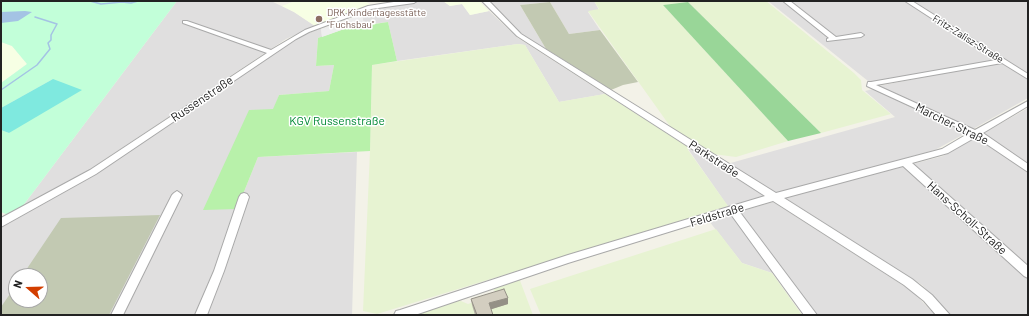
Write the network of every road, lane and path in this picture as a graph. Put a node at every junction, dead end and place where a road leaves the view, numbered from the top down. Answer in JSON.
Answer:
{"nodes":[{"id":1,"x":414,"y":1,"type":"edge"},
{"id":2,"x":485,"y":1,"type":"edge"},
{"id":3,"x":786,"y":1,"type":"edge"},
{"id":4,"x":908,"y":1,"type":"edge"},
{"id":5,"x":185,"y":22,"type":"dead end"},
{"id":6,"x":861,"y":35,"type":"dead end"},
{"id":7,"x":835,"y":39,"type":"junction"},
{"id":8,"x":827,"y":41,"type":"dead end"},
{"id":9,"x":271,"y":52,"type":"junction"},
{"id":10,"x":1003,"y":61,"type":"junction"},
{"id":11,"x":1028,"y":77,"type":"edge"},
{"id":12,"x":1028,"y":103,"type":"edge"},
{"id":13,"x":976,"y":133,"type":"junction"},
{"id":14,"x":906,"y":163,"type":"junction"},
{"id":15,"x":1028,"y":169,"type":"edge"},
{"id":16,"x":177,"y":195,"type":"dead end"},
{"id":17,"x":244,"y":197,"type":"dead end"},
{"id":18,"x":775,"y":198,"type":"junction"},
{"id":19,"x":732,"y":209,"type":"junction"},
{"id":20,"x":1,"y":223,"type":"edge"},
{"id":21,"x":1028,"y":273,"type":"edge"},
{"id":22,"x":117,"y":315,"type":"edge"},
{"id":23,"x":201,"y":315,"type":"edge"},
{"id":24,"x":400,"y":315,"type":"edge"},
{"id":25,"x":810,"y":315,"type":"edge"},
{"id":26,"x":944,"y":315,"type":"edge"}],
"edges":[{"from":1,"to":9,"type":"street","name":"Russenstraße"},
{"from":2,"to":18,"type":"street","name":"Parkstraße"},
{"from":3,"to":7,"type":"street"},
{"from":4,"to":10,"type":"street","name":"Fritz-Zalisz-Straße"},
{"from":5,"to":9,"type":"street"},
{"from":6,"to":7,"type":"street"},
{"from":7,"to":8,"type":"street"},
{"from":9,"to":20,"type":"street","name":"Russenstraße"},
{"from":10,"to":11,"type":"street","name":"Fritz-Zalisz-Straße"},
{"from":10,"to":13,"type":"street","name":"Marcher Straße"},
{"from":12,"to":13,"type":"street","name":"Feldstraße"},
{"from":13,"to":14,"type":"street","name":"Feldstraße"},
{"from":13,"to":15,"type":"street","name":"Marcher Straße"},
{"from":14,"to":18,"type":"street","name":"Feldstraße"},
{"from":14,"to":21,"type":"street","name":"Hans-Scholl-Straße"},
{"from":16,"to":22,"type":"street"},
{"from":17,"to":23,"type":"street"},
{"from":18,"to":19,"type":"street","name":"Feldstraße"},
{"from":18,"to":26,"type":"street","name":"Parkstraße"},
{"from":19,"to":24,"type":"street","name":"Feldstraße"},
{"from":19,"to":25,"type":"street"}]}
